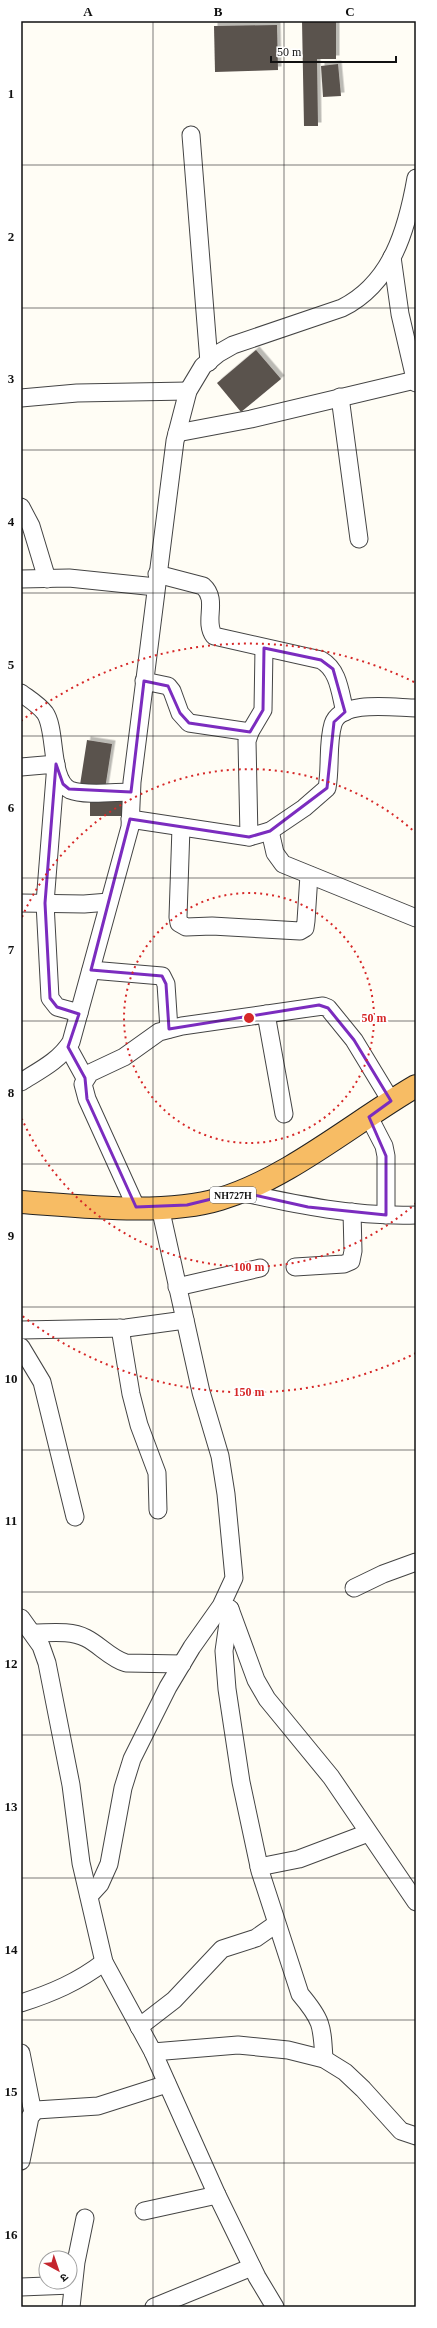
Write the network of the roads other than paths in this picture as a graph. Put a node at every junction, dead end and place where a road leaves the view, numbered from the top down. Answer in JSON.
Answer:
{"nodes":[{"id":1,"x":191,"y":135,"type":"dead end"},
{"id":2,"x":416,"y":178,"type":"edge"},
{"id":3,"x":392,"y":257,"type":"junction"},
{"id":4,"x":209,"y":362,"type":"junction"},
{"id":5,"x":414,"y":363,"type":"edge"},
{"id":6,"x":416,"y":382,"type":"edge"},
{"id":7,"x":188,"y":392,"type":"junction"},
{"id":8,"x":340,"y":397,"type":"junction"},
{"id":9,"x":21,"y":398,"type":"edge"},
{"id":10,"x":177,"y":433,"type":"junction"},
{"id":11,"x":21,"y":507,"type":"edge"},
{"id":12,"x":359,"y":539,"type":"dead end"},
{"id":13,"x":47,"y":578,"type":"junction"},
{"id":14,"x":21,"y":579,"type":"edge"},
{"id":15,"x":157,"y":580,"type":"junction"},
{"id":16,"x":264,"y":648,"type":"junction"},
{"id":17,"x":144,"y":681,"type":"junction"},
{"id":18,"x":21,"y":693,"type":"edge"},
{"id":19,"x":416,"y":708,"type":"edge"},
{"id":20,"x":345,"y":712,"type":"junction"},
{"id":21,"x":250,"y":732,"type":"junction"},
{"id":22,"x":56,"y":764,"type":"junction"},
{"id":23,"x":21,"y":767,"type":"edge"},
{"id":24,"x":131,"y":792,"type":"junction"},
{"id":25,"x":130,"y":819,"type":"junction"},
{"id":26,"x":181,"y":827,"type":"junction"},
{"id":27,"x":270,"y":831,"type":"junction"},
{"id":28,"x":249,"y":837,"type":"junction"},
{"id":29,"x":309,"y":875,"type":"junction"},
{"id":30,"x":109,"y":902,"type":"junction"},
{"id":31,"x":21,"y":903,"type":"edge"},
{"id":32,"x":45,"y":903,"type":"junction"},
{"id":33,"x":416,"y":918,"type":"edge"},
{"id":34,"x":91,"y":970,"type":"junction"},
{"id":35,"x":79,"y":1013,"type":"junction"},
{"id":36,"x":266,"y":1014,"type":"junction"},
{"id":37,"x":169,"y":1029,"type":"junction"},
{"id":38,"x":68,"y":1048,"type":"junction"},
{"id":39,"x":85,"y":1078,"type":"junction"},
{"id":40,"x":21,"y":1082,"type":"edge"},
{"id":41,"x":415,"y":1089,"type":"edge"},
{"id":42,"x":391,"y":1102,"type":"junction"},
{"id":43,"x":284,"y":1114,"type":"dead end"},
{"id":44,"x":369,"y":1117,"type":"junction"},
{"id":45,"x":240,"y":1192,"type":"junction"},
{"id":46,"x":21,"y":1202,"type":"edge"},
{"id":47,"x":160,"y":1207,"type":"junction"},
{"id":48,"x":136,"y":1208,"type":"junction"},
{"id":49,"x":352,"y":1212,"type":"junction"},
{"id":50,"x":386,"y":1215,"type":"junction"},
{"id":51,"x":416,"y":1215,"type":"edge"},
{"id":52,"x":295,"y":1267,"type":"dead end"},
{"id":53,"x":260,"y":1268,"type":"dead end"},
{"id":54,"x":177,"y":1287,"type":"junction"},
{"id":55,"x":185,"y":1320,"type":"junction"},
{"id":56,"x":120,"y":1328,"type":"junction"},
{"id":57,"x":21,"y":1330,"type":"edge"},
{"id":58,"x":21,"y":1347,"type":"edge"},
{"id":59,"x":158,"y":1510,"type":"dead end"},
{"id":60,"x":75,"y":1517,"type":"dead end"},
{"id":61,"x":416,"y":1562,"type":"edge"},
{"id":62,"x":354,"y":1588,"type":"dead end"},
{"id":63,"x":228,"y":1603,"type":"junction"},
{"id":64,"x":21,"y":1618,"type":"edge"},
{"id":65,"x":33,"y":1634,"type":"junction"},
{"id":66,"x":182,"y":1664,"type":"junction"},
{"id":67,"x":368,"y":1833,"type":"junction"},
{"id":68,"x":259,"y":1867,"type":"junction"},
{"id":69,"x":89,"y":1896,"type":"junction"},
{"id":70,"x":416,"y":1902,"type":"edge"},
{"id":71,"x":276,"y":1924,"type":"junction"},
{"id":72,"x":104,"y":1962,"type":"junction"},
{"id":73,"x":21,"y":2003,"type":"edge"},
{"id":74,"x":139,"y":2027,"type":"junction"},
{"id":75,"x":154,"y":2052,"type":"junction"},
{"id":76,"x":21,"y":2053,"type":"edge"},
{"id":77,"x":324,"y":2059,"type":"junction"},
{"id":78,"x":167,"y":2084,"type":"junction"},
{"id":79,"x":33,"y":2113,"type":"junction"},
{"id":80,"x":416,"y":2136,"type":"edge"},
{"id":81,"x":21,"y":2161,"type":"edge"},
{"id":82,"x":217,"y":2195,"type":"junction"},
{"id":83,"x":144,"y":2210,"type":"dead end"},
{"id":84,"x":85,"y":2218,"type":"dead end"},
{"id":85,"x":78,"y":2254,"type":"edge"},
{"id":86,"x":252,"y":2266,"type":"junction"},
{"id":87,"x":38,"y":2286,"type":"edge"},
{"id":88,"x":21,"y":2287,"type":"edge"},
{"id":89,"x":72,"y":2290,"type":"edge"},
{"id":90,"x":71,"y":2307,"type":"edge"},
{"id":91,"x":154,"y":2307,"type":"edge"},
{"id":92,"x":275,"y":2307,"type":"edge"}],
"edges":[{"from":1,"to":4,"type":"street"},
{"from":2,"to":3,"type":"street"},
{"from":3,"to":4,"type":"street"},
{"from":3,"to":5,"type":"street"},
{"from":4,"to":7,"type":"street"},
{"from":5,"to":6,"type":"street"},
{"from":6,"to":8,"type":"street"},
{"from":7,"to":9,"type":"street"},
{"from":7,"to":10,"type":"street"},
{"from":8,"to":10,"type":"street"},
{"from":8,"to":12,"type":"street"},
{"from":10,"to":15,"type":"street"},
{"from":11,"to":13,"type":"street"},
{"from":13,"to":14,"type":"street"},
{"from":13,"to":15,"type":"street"},
{"from":15,"to":16,"type":"street"},
{"from":15,"to":17,"type":"street"},
{"from":16,"to":20,"type":"street"},
{"from":16,"to":21,"type":"street"},
{"from":17,"to":21,"type":"street"},
{"from":17,"to":24,"type":"street"},
{"from":18,"to":22,"type":"street"},
{"from":19,"to":20,"type":"street"},
{"from":20,"to":27,"type":"street"},
{"from":21,"to":28,"type":"street"},
{"from":22,"to":23,"type":"street"},
{"from":22,"to":24,"type":"street"},
{"from":22,"to":32,"type":"street"},
{"from":24,"to":25,"type":"street"},
{"from":25,"to":26,"type":"street"},
{"from":25,"to":30,"type":"street"},
{"from":26,"to":28,"type":"street"},
{"from":26,"to":29,"type":"street"},
{"from":27,"to":28,"type":"street"},
{"from":27,"to":29,"type":"street"},
{"from":29,"to":33,"type":"street"},
{"from":30,"to":32,"type":"street"},
{"from":30,"to":34,"type":"street"},
{"from":31,"to":32,"type":"street"},
{"from":32,"to":35,"type":"street"},
{"from":34,"to":35,"type":"street"},
{"from":34,"to":37,"type":"street"},
{"from":35,"to":38,"type":"street"},
{"from":36,"to":37,"type":"street"},
{"from":36,"to":42,"type":"street"},
{"from":36,"to":43,"type":"street"},
{"from":37,"to":39,"type":"street"},
{"from":38,"to":39,"type":"street"},
{"from":38,"to":40,"type":"street"},
{"from":39,"to":48,"type":"street"},
{"from":41,"to":42,"type":"highway","number":"NH727H"},
{"from":42,"to":44,"type":"highway","number":"NH727H"},
{"from":44,"to":45,"type":"highway","number":"NH727H"},
{"from":44,"to":50,"type":"street"},
{"from":45,"to":47,"type":"highway","number":"NH727H"},
{"from":45,"to":49,"type":"street"},
{"from":46,"to":48,"type":"highway","number":"NH727H"},
{"from":47,"to":48,"type":"highway","number":"NH727H"},
{"from":47,"to":54,"type":"street"},
{"from":49,"to":50,"type":"street"},
{"from":49,"to":52,"type":"street"},
{"from":50,"to":51,"type":"street"},
{"from":53,"to":54,"type":"street"},
{"from":54,"to":55,"type":"street"},
{"from":55,"to":56,"type":"street"},
{"from":55,"to":63,"type":"street"},
{"from":56,"to":57,"type":"street"},
{"from":56,"to":59,"type":"street"},
{"from":58,"to":60,"type":"street"},
{"from":61,"to":62,"type":"street"},
{"from":63,"to":66,"type":"street"},
{"from":63,"to":67,"type":"street"},
{"from":63,"to":68,"type":"street"},
{"from":64,"to":65,"type":"street"},
{"from":65,"to":66,"type":"street"},
{"from":65,"to":69,"type":"street"},
{"from":66,"to":69,"type":"street"},
{"from":67,"to":68,"type":"street"},
{"from":67,"to":70,"type":"street"},
{"from":68,"to":71,"type":"street"},
{"from":69,"to":72,"type":"street"},
{"from":71,"to":74,"type":"street"},
{"from":71,"to":77,"type":"street"},
{"from":72,"to":73,"type":"street"},
{"from":72,"to":74,"type":"street"},
{"from":74,"to":75,"type":"street"},
{"from":75,"to":77,"type":"street"},
{"from":75,"to":78,"type":"street"},
{"from":76,"to":79,"type":"street"},
{"from":77,"to":80,"type":"street"},
{"from":78,"to":79,"type":"street"},
{"from":78,"to":82,"type":"street"},
{"from":79,"to":81,"type":"street"},
{"from":82,"to":83,"type":"street"},
{"from":82,"to":86,"type":"street"},
{"from":84,"to":85,"type":"street"},
{"from":86,"to":91,"type":"street"},
{"from":86,"to":92,"type":"street"},
{"from":87,"to":88,"type":"street"},
{"from":89,"to":90,"type":"street"}]}
